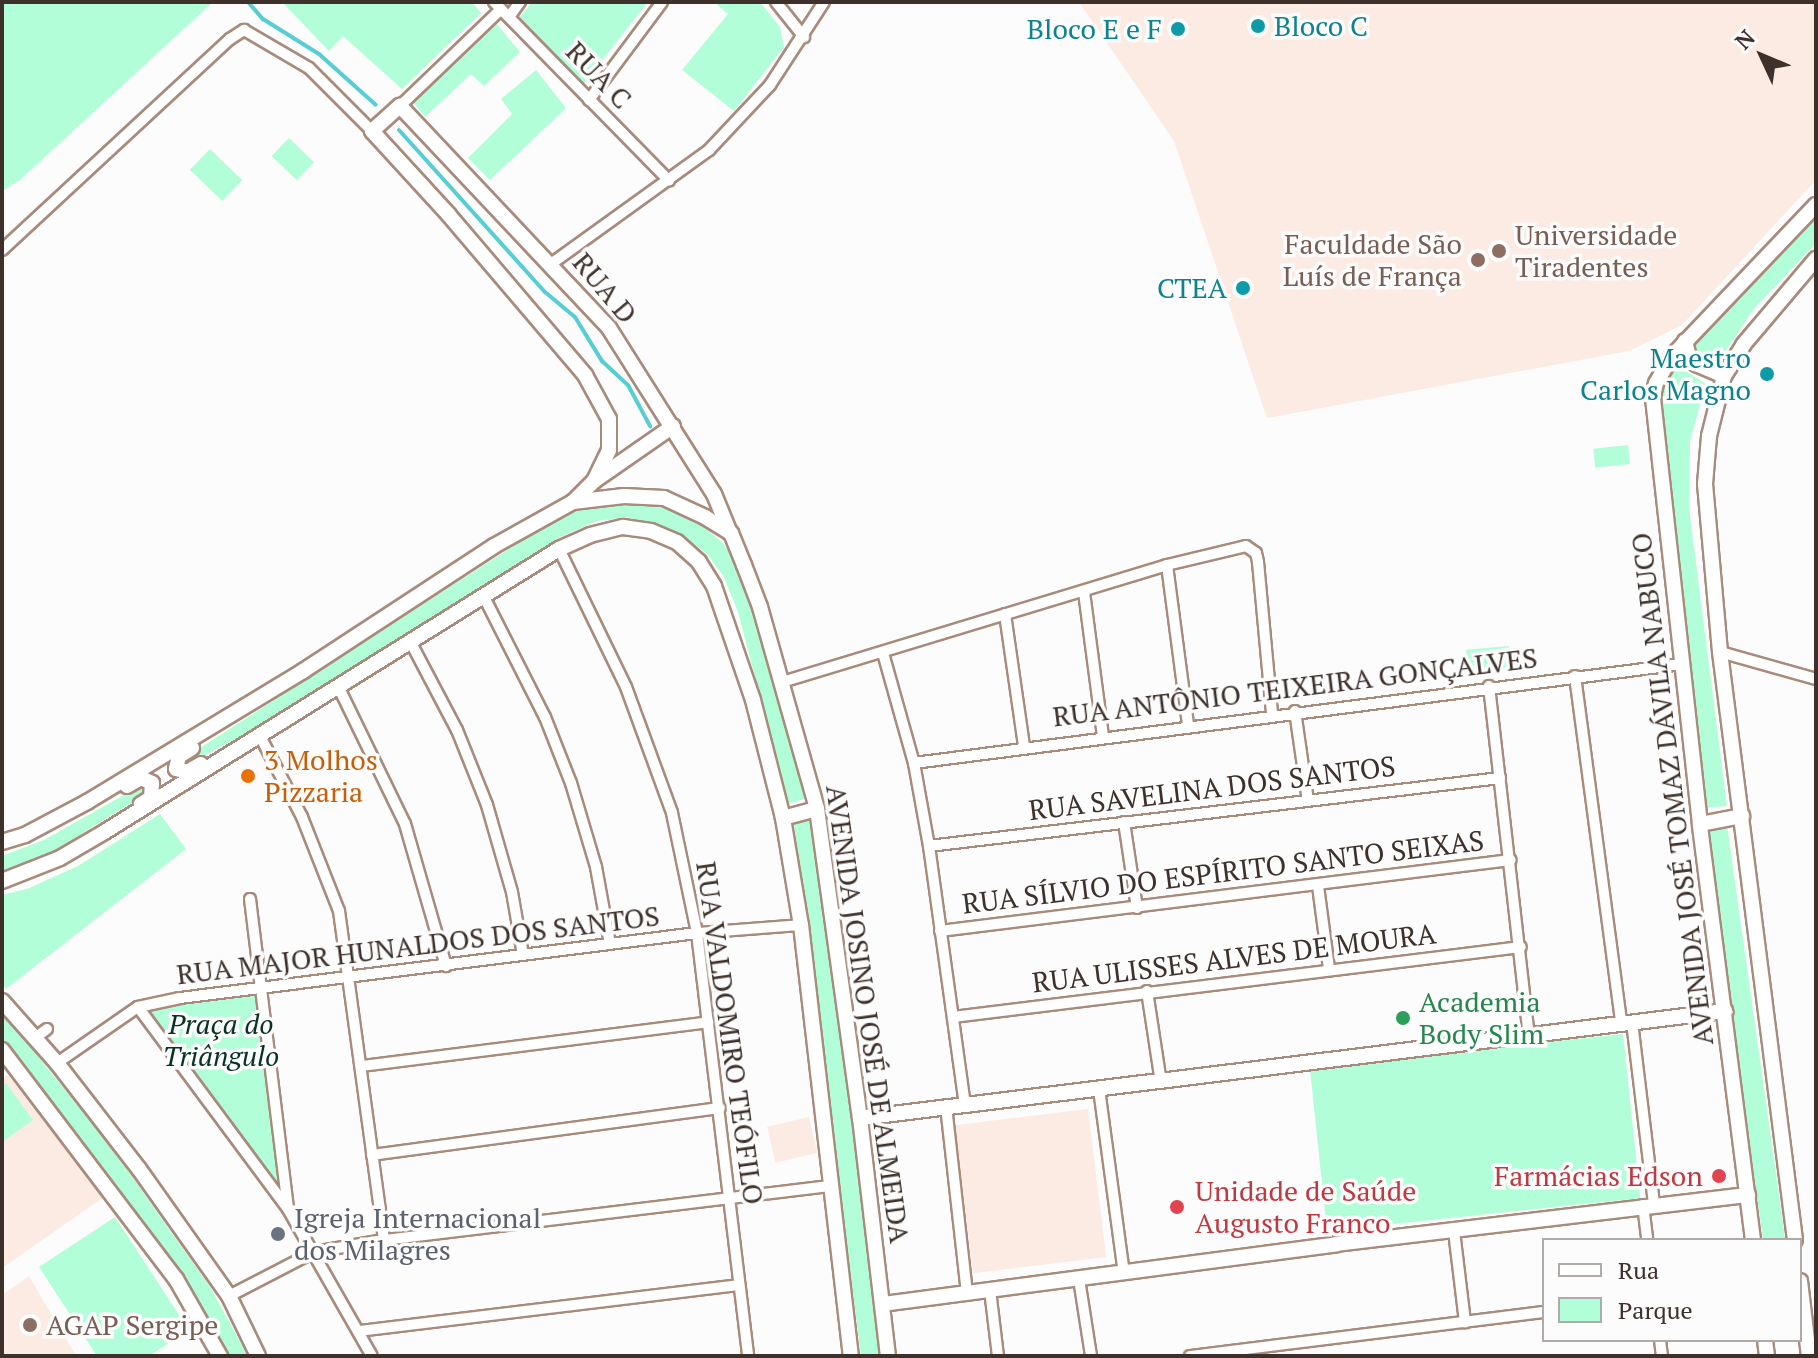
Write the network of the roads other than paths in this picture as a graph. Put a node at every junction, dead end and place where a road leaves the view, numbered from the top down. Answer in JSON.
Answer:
{"nodes":[{"id":1,"x":520,"y":2,"type":"edge"},
{"id":2,"x":662,"y":2,"type":"edge"},
{"id":3,"x":776,"y":2,"type":"edge"},
{"id":4,"x":824,"y":2,"type":"edge"},
{"id":5,"x":501,"y":9,"type":"edge"},
{"id":6,"x":804,"y":37,"type":"junction"},
{"id":7,"x":589,"y":100,"type":"junction"},
{"id":8,"x":400,"y":106,"type":"junction"},
{"id":9,"x":372,"y":131,"type":"junction"},
{"id":10,"x":669,"y":181,"type":"junction"},
{"id":11,"x":1816,"y":205,"type":"edge"},
{"id":12,"x":2,"y":250,"type":"edge"},
{"id":13,"x":1816,"y":259,"type":"edge"},
{"id":14,"x":551,"y":264,"type":"junction"},
{"id":15,"x":1685,"y":341,"type":"junction"},
{"id":16,"x":1724,"y":376,"type":"junction"},
{"id":17,"x":673,"y":426,"type":"junction"},
{"id":18,"x":594,"y":481,"type":"junction"},
{"id":19,"x":573,"y":502,"type":"junction"},
{"id":20,"x":731,"y":533,"type":"junction"},
{"id":21,"x":559,"y":549,"type":"junction"},
{"id":22,"x":1167,"y":565,"type":"junction"},
{"id":23,"x":1084,"y":592,"type":"junction"},
{"id":24,"x":483,"y":595,"type":"junction"},
{"id":25,"x":1005,"y":614,"type":"junction"},
{"id":26,"x":410,"y":641,"type":"junction"},
{"id":27,"x":1720,"y":652,"type":"junction"},
{"id":28,"x":883,"y":653,"type":"junction"},
{"id":29,"x":1683,"y":664,"type":"junction"},
{"id":30,"x":1575,"y":676,"type":"junction"},
{"id":31,"x":1816,"y":679,"type":"edge"},
{"id":32,"x":782,"y":682,"type":"junction"},
{"id":33,"x":338,"y":686,"type":"junction"},
{"id":34,"x":1489,"y":686,"type":"junction"},
{"id":35,"x":243,"y":706,"type":"junction"},
{"id":36,"x":1295,"y":711,"type":"junction"},
{"id":37,"x":1272,"y":714,"type":"junction"},
{"id":38,"x":1188,"y":725,"type":"junction"},
{"id":39,"x":260,"y":736,"type":"junction"},
{"id":40,"x":1103,"y":736,"type":"junction"},
{"id":41,"x":1024,"y":746,"type":"junction"},
{"id":42,"x":914,"y":763,"type":"junction"},
{"id":43,"x":1500,"y":778,"type":"junction"},
{"id":44,"x":1308,"y":801,"type":"junction"},
{"id":45,"x":817,"y":809,"type":"junction"},
{"id":46,"x":1742,"y":816,"type":"junction"},
{"id":47,"x":61,"y":817,"type":"junction"},
{"id":48,"x":783,"y":818,"type":"junction"},
{"id":49,"x":1124,"y":822,"type":"junction"},
{"id":50,"x":1700,"y":824,"type":"junction"},
{"id":51,"x":89,"y":841,"type":"junction"},
{"id":52,"x":2,"y":842,"type":"edge"},
{"id":53,"x":929,"y":846,"type":"junction"},
{"id":54,"x":1511,"y":860,"type":"junction"},
{"id":55,"x":2,"y":881,"type":"edge"},
{"id":56,"x":1318,"y":886,"type":"junction"},
{"id":57,"x":250,"y":899,"type":"dead end"},
{"id":58,"x":1137,"y":908,"type":"junction"},
{"id":59,"x":801,"y":925,"type":"junction"},
{"id":60,"x":940,"y":931,"type":"junction"},
{"id":61,"x":697,"y":933,"type":"junction"},
{"id":62,"x":610,"y":944,"type":"junction"},
{"id":63,"x":1521,"y":947,"type":"junction"},
{"id":64,"x":523,"y":955,"type":"junction"},
{"id":65,"x":446,"y":966,"type":"junction"},
{"id":66,"x":1329,"y":968,"type":"junction"},
{"id":67,"x":351,"y":978,"type":"junction"},
{"id":68,"x":263,"y":989,"type":"junction"},
{"id":69,"x":1147,"y":991,"type":"junction"},
{"id":70,"x":2,"y":1001,"type":"edge"},
{"id":71,"x":138,"y":1007,"type":"junction"},
{"id":72,"x":1725,"y":1011,"type":"junction"},
{"id":73,"x":953,"y":1017,"type":"junction"},
{"id":74,"x":708,"y":1022,"type":"junction"},
{"id":75,"x":1627,"y":1023,"type":"junction"},
{"id":76,"x":1529,"y":1036,"type":"junction"},
{"id":77,"x":2,"y":1050,"type":"edge"},
{"id":78,"x":57,"y":1063,"type":"junction"},
{"id":79,"x":362,"y":1066,"type":"junction"},
{"id":80,"x":1161,"y":1082,"type":"junction"},
{"id":81,"x":1099,"y":1089,"type":"junction"},
{"id":82,"x":965,"y":1105,"type":"junction"},
{"id":83,"x":946,"y":1106,"type":"junction"},
{"id":84,"x":720,"y":1108,"type":"junction"},
{"id":85,"x":860,"y":1118,"type":"junction"},
{"id":86,"x":372,"y":1155,"type":"junction"},
{"id":87,"x":831,"y":1186,"type":"junction"},
{"id":88,"x":1748,"y":1195,"type":"junction"},
{"id":89,"x":729,"y":1197,"type":"junction"},
{"id":90,"x":1648,"y":1205,"type":"junction"},
{"id":91,"x":288,"y":1209,"type":"junction"},
{"id":92,"x":1454,"y":1231,"type":"junction"},
{"id":93,"x":1647,"y":1238,"type":"edge"},
{"id":94,"x":1753,"y":1238,"type":"edge"},
{"id":95,"x":1795,"y":1238,"type":"edge"},
{"id":96,"x":384,"y":1240,"type":"junction"},
{"id":97,"x":314,"y":1252,"type":"junction"},
{"id":98,"x":1124,"y":1273,"type":"junction"},
{"id":99,"x":1079,"y":1279,"type":"junction"},
{"id":100,"x":739,"y":1285,"type":"junction"},
{"id":101,"x":990,"y":1290,"type":"junction"},
{"id":102,"x":967,"y":1293,"type":"junction"},
{"id":103,"x":229,"y":1296,"type":"junction"},
{"id":104,"x":1802,"y":1298,"type":"edge"},
{"id":105,"x":883,"y":1304,"type":"junction"},
{"id":106,"x":1542,"y":1312,"type":"edge"},
{"id":107,"x":1465,"y":1322,"type":"junction"},
{"id":108,"x":359,"y":1331,"type":"junction"},
{"id":109,"x":1287,"y":1350,"type":"edge"},
{"id":110,"x":220,"y":1356,"type":"edge"},
{"id":111,"x":258,"y":1356,"type":"edge"},
{"id":112,"x":372,"y":1356,"type":"edge"},
{"id":113,"x":748,"y":1356,"type":"edge"},
{"id":114,"x":851,"y":1356,"type":"edge"},
{"id":115,"x":888,"y":1356,"type":"edge"},
{"id":116,"x":998,"y":1356,"type":"edge"},
{"id":117,"x":1091,"y":1356,"type":"edge"},
{"id":118,"x":1190,"y":1356,"type":"edge"},
{"id":119,"x":1809,"y":1356,"type":"edge"}],
"edges":[{"from":1,"to":5,"type":"street"},
{"from":2,"to":7,"type":"street"},
{"from":3,"to":6,"type":"street"},
{"from":4,"to":6,"type":"street"},
{"from":5,"to":7,"type":"street","name":"RUA C"},
{"from":5,"to":8,"type":"street"},
{"from":6,"to":10,"type":"street"},
{"from":7,"to":10,"type":"street","name":"RUA C"},
{"from":8,"to":9,"type":"main road"},
{"from":8,"to":14,"type":"main road","name":"RUA D"},
{"from":9,"to":12,"type":"street"},
{"from":9,"to":18,"type":"main road"},
{"from":10,"to":14,"type":"street"},
{"from":11,"to":15,"type":"main road","name":"AVENIDA JOSÉ TOMAZ DÁVILA NABUCO"},
{"from":13,"to":16,"type":"main road"},
{"from":14,"to":17,"type":"main road","name":"RUA D"},
{"from":15,"to":16,"type":"main road"},
{"from":15,"to":29,"type":"main road","name":"AVENIDA JOSÉ TOMAZ DÁVILA NABUCO"},
{"from":16,"to":27,"type":"main road"},
{"from":17,"to":18,"type":"main road"},
{"from":17,"to":20,"type":"main road","name":"RUA D"},
{"from":18,"to":19,"type":"main road"},
{"from":19,"to":20,"type":"main road"},
{"from":19,"to":35,"type":"main road"},
{"from":20,"to":32,"type":"main road","name":"AVENIDA JOSINO JOSÉ DE ALMEIDA"},
{"from":21,"to":24,"type":"main road","name":"AVENIDA JOSINO JOSÉ DE ALMEIDA"},
{"from":21,"to":48,"type":"main road","name":"AVENIDA JOSINO JOSÉ DE ALMEIDA"},
{"from":21,"to":61,"type":"street","name":"RUA VALDOMIRO TEÓFILO"},
{"from":22,"to":23,"type":"street"},
{"from":22,"to":37,"type":"street"},
{"from":22,"to":38,"type":"street"},
{"from":23,"to":25,"type":"street"},
{"from":23,"to":40,"type":"street"},
{"from":24,"to":26,"type":"main road","name":"AVENIDA JOSINO JOSÉ DE ALMEIDA"},
{"from":24,"to":62,"type":"street"},
{"from":25,"to":28,"type":"street"},
{"from":25,"to":41,"type":"street"},
{"from":26,"to":33,"type":"main road","name":"AVENIDA JOSINO JOSÉ DE ALMEIDA"},
{"from":26,"to":64,"type":"street"},
{"from":27,"to":31,"type":"street"},
{"from":27,"to":46,"type":"main road"},
{"from":28,"to":32,"type":"street"},
{"from":28,"to":42,"type":"street"},
{"from":29,"to":30,"type":"street","name":"RUA ANTÔNIO TEIXEIRA GONÇALVES"},
{"from":29,"to":50,"type":"main road","name":"AVENIDA JOSÉ TOMAZ DÁVILA NABUCO"},
{"from":30,"to":34,"type":"street","name":"RUA ANTÔNIO TEIXEIRA GONÇALVES"},
{"from":30,"to":75,"type":"street"},
{"from":32,"to":45,"type":"main road","name":"AVENIDA JOSINO JOSÉ DE ALMEIDA"},
{"from":33,"to":39,"type":"main road","name":"AVENIDA JOSINO JOSÉ DE ALMEIDA"},
{"from":33,"to":65,"type":"street"},
{"from":34,"to":36,"type":"street","name":"RUA ANTÔNIO TEIXEIRA GONÇALVES"},
{"from":34,"to":43,"type":"street"},
{"from":35,"to":39,"type":"main road"},
{"from":35,"to":47,"type":"main road"},
{"from":36,"to":37,"type":"street","name":"RUA ANTÔNIO TEIXEIRA GONÇALVES"},
{"from":36,"to":44,"type":"street"},
{"from":37,"to":38,"type":"street","name":"RUA ANTÔNIO TEIXEIRA GONÇALVES"},
{"from":38,"to":40,"type":"street","name":"RUA ANTÔNIO TEIXEIRA GONÇALVES"},
{"from":39,"to":51,"type":"main road"},
{"from":39,"to":67,"type":"street"},
{"from":40,"to":41,"type":"street","name":"RUA ANTÔNIO TEIXEIRA GONÇALVES"},
{"from":41,"to":42,"type":"street","name":"RUA ANTÔNIO TEIXEIRA GONÇALVES"},
{"from":42,"to":53,"type":"street"},
{"from":43,"to":44,"type":"street","name":"RUA SAVELINA DOS SANTOS"},
{"from":43,"to":54,"type":"street"},
{"from":44,"to":49,"type":"street","name":"RUA SAVELINA DOS SANTOS"},
{"from":45,"to":48,"type":"main road"},
{"from":45,"to":85,"type":"main road","name":"AVENIDA JOSINO JOSÉ DE ALMEIDA"},
{"from":46,"to":50,"type":"main road"},
{"from":46,"to":95,"type":"main road"},
{"from":47,"to":51,"type":"main road"},
{"from":47,"to":52,"type":"main road"},
{"from":48,"to":59,"type":"main road","name":"AVENIDA JOSINO JOSÉ DE ALMEIDA"},
{"from":49,"to":53,"type":"street","name":"RUA SAVELINA DOS SANTOS"},
{"from":49,"to":58,"type":"street"},
{"from":50,"to":72,"type":"main road","name":"AVENIDA JOSÉ TOMAZ DÁVILA NABUCO"},
{"from":51,"to":55,"type":"main road"},
{"from":53,"to":60,"type":"street"},
{"from":54,"to":56,"type":"street","name":"RUA SÍLVIO DO ESPÍRITO SANTO SEIXAS"},
{"from":54,"to":63,"type":"street"},
{"from":56,"to":58,"type":"street","name":"RUA SÍLVIO DO ESPÍRITO SANTO SEIXAS"},
{"from":56,"to":66,"type":"street"},
{"from":57,"to":68,"type":"street"},
{"from":58,"to":60,"type":"street","name":"RUA SÍLVIO DO ESPÍRITO SANTO SEIXAS"},
{"from":59,"to":61,"type":"street","name":"RUA MAJOR HUNALDOS DOS SANTOS"},
{"from":59,"to":87,"type":"main road","name":"AVENIDA JOSINO JOSÉ DE ALMEIDA"},
{"from":60,"to":73,"type":"street"},
{"from":61,"to":62,"type":"street","name":"RUA MAJOR HUNALDOS DOS SANTOS"},
{"from":61,"to":74,"type":"street","name":"RUA VALDOMIRO TEÓFILO"},
{"from":62,"to":64,"type":"street","name":"RUA MAJOR HUNALDOS DOS SANTOS"},
{"from":63,"to":66,"type":"street","name":"RUA ULISSES ALVES DE MOURA"},
{"from":63,"to":76,"type":"street"},
{"from":64,"to":65,"type":"street","name":"RUA MAJOR HUNALDOS DOS SANTOS"},
{"from":65,"to":67,"type":"street","name":"RUA MAJOR HUNALDOS DOS SANTOS"},
{"from":66,"to":69,"type":"street","name":"RUA ULISSES ALVES DE MOURA"},
{"from":67,"to":68,"type":"street","name":"RUA MAJOR HUNALDOS DOS SANTOS"},
{"from":67,"to":79,"type":"street"},
{"from":68,"to":71,"type":"street","name":"RUA MAJOR HUNALDOS DOS SANTOS"},
{"from":68,"to":91,"type":"street"},
{"from":69,"to":73,"type":"street","name":"RUA ULISSES ALVES DE MOURA"},
{"from":69,"to":80,"type":"street"},
{"from":70,"to":78,"type":"main road"},
{"from":71,"to":78,"type":"street"},
{"from":71,"to":91,"type":"street"},
{"from":72,"to":75,"type":"main road"},
{"from":72,"to":88,"type":"main road","name":"AVENIDA JOSÉ TOMAZ DÁVILA NABUCO"},
{"from":73,"to":82,"type":"street"},
{"from":74,"to":79,"type":"street"},
{"from":74,"to":84,"type":"street","name":"RUA VALDOMIRO TEÓFILO"},
{"from":75,"to":76,"type":"main road"},
{"from":75,"to":90,"type":"street"},
{"from":76,"to":80,"type":"main road"},
{"from":77,"to":110,"type":"main road"},
{"from":78,"to":103,"type":"main road"},
{"from":79,"to":86,"type":"street"},
{"from":80,"to":81,"type":"main road"},
{"from":81,"to":82,"type":"main road"},
{"from":81,"to":98,"type":"street"},
{"from":82,"to":83,"type":"main road"},
{"from":83,"to":85,"type":"main road"},
{"from":83,"to":102,"type":"street"},
{"from":84,"to":86,"type":"street"},
{"from":84,"to":89,"type":"street","name":"RUA VALDOMIRO TEÓFILO"},
{"from":85,"to":105,"type":"main road","name":"AVENIDA JOSINO JOSÉ DE ALMEIDA"},
{"from":86,"to":96,"type":"street"},
{"from":87,"to":89,"type":"street"},
{"from":87,"to":114,"type":"main road","name":"AVENIDA JOSINO JOSÉ DE ALMEIDA"},
{"from":88,"to":90,"type":"main road"},
{"from":88,"to":94,"type":"main road","name":"AVENIDA JOSÉ TOMAZ DÁVILA NABUCO"},
{"from":89,"to":96,"type":"street"},
{"from":89,"to":100,"type":"street","name":"RUA VALDOMIRO TEÓFILO"},
{"from":90,"to":92,"type":"main road"},
{"from":90,"to":93,"type":"street"},
{"from":91,"to":97,"type":"street"},
{"from":92,"to":98,"type":"main road"},
{"from":92,"to":107,"type":"street"},
{"from":96,"to":97,"type":"street"},
{"from":97,"to":103,"type":"street"},
{"from":97,"to":108,"type":"street"},
{"from":98,"to":99,"type":"main road"},
{"from":99,"to":101,"type":"main road"},
{"from":99,"to":117,"type":"street"},
{"from":100,"to":108,"type":"street"},
{"from":100,"to":113,"type":"street","name":"RUA VALDOMIRO TEÓFILO"},
{"from":101,"to":102,"type":"main road"},
{"from":101,"to":116,"type":"street"},
{"from":102,"to":105,"type":"main road"},
{"from":103,"to":111,"type":"main road"},
{"from":104,"to":119,"type":"main road"},
{"from":105,"to":115,"type":"main road","name":"AVENIDA JOSINO JOSÉ DE ALMEIDA"},
{"from":106,"to":107,"type":"street"},
{"from":107,"to":109,"type":"street"},
{"from":108,"to":112,"type":"street"},
{"from":109,"to":118,"type":"street"}]}
